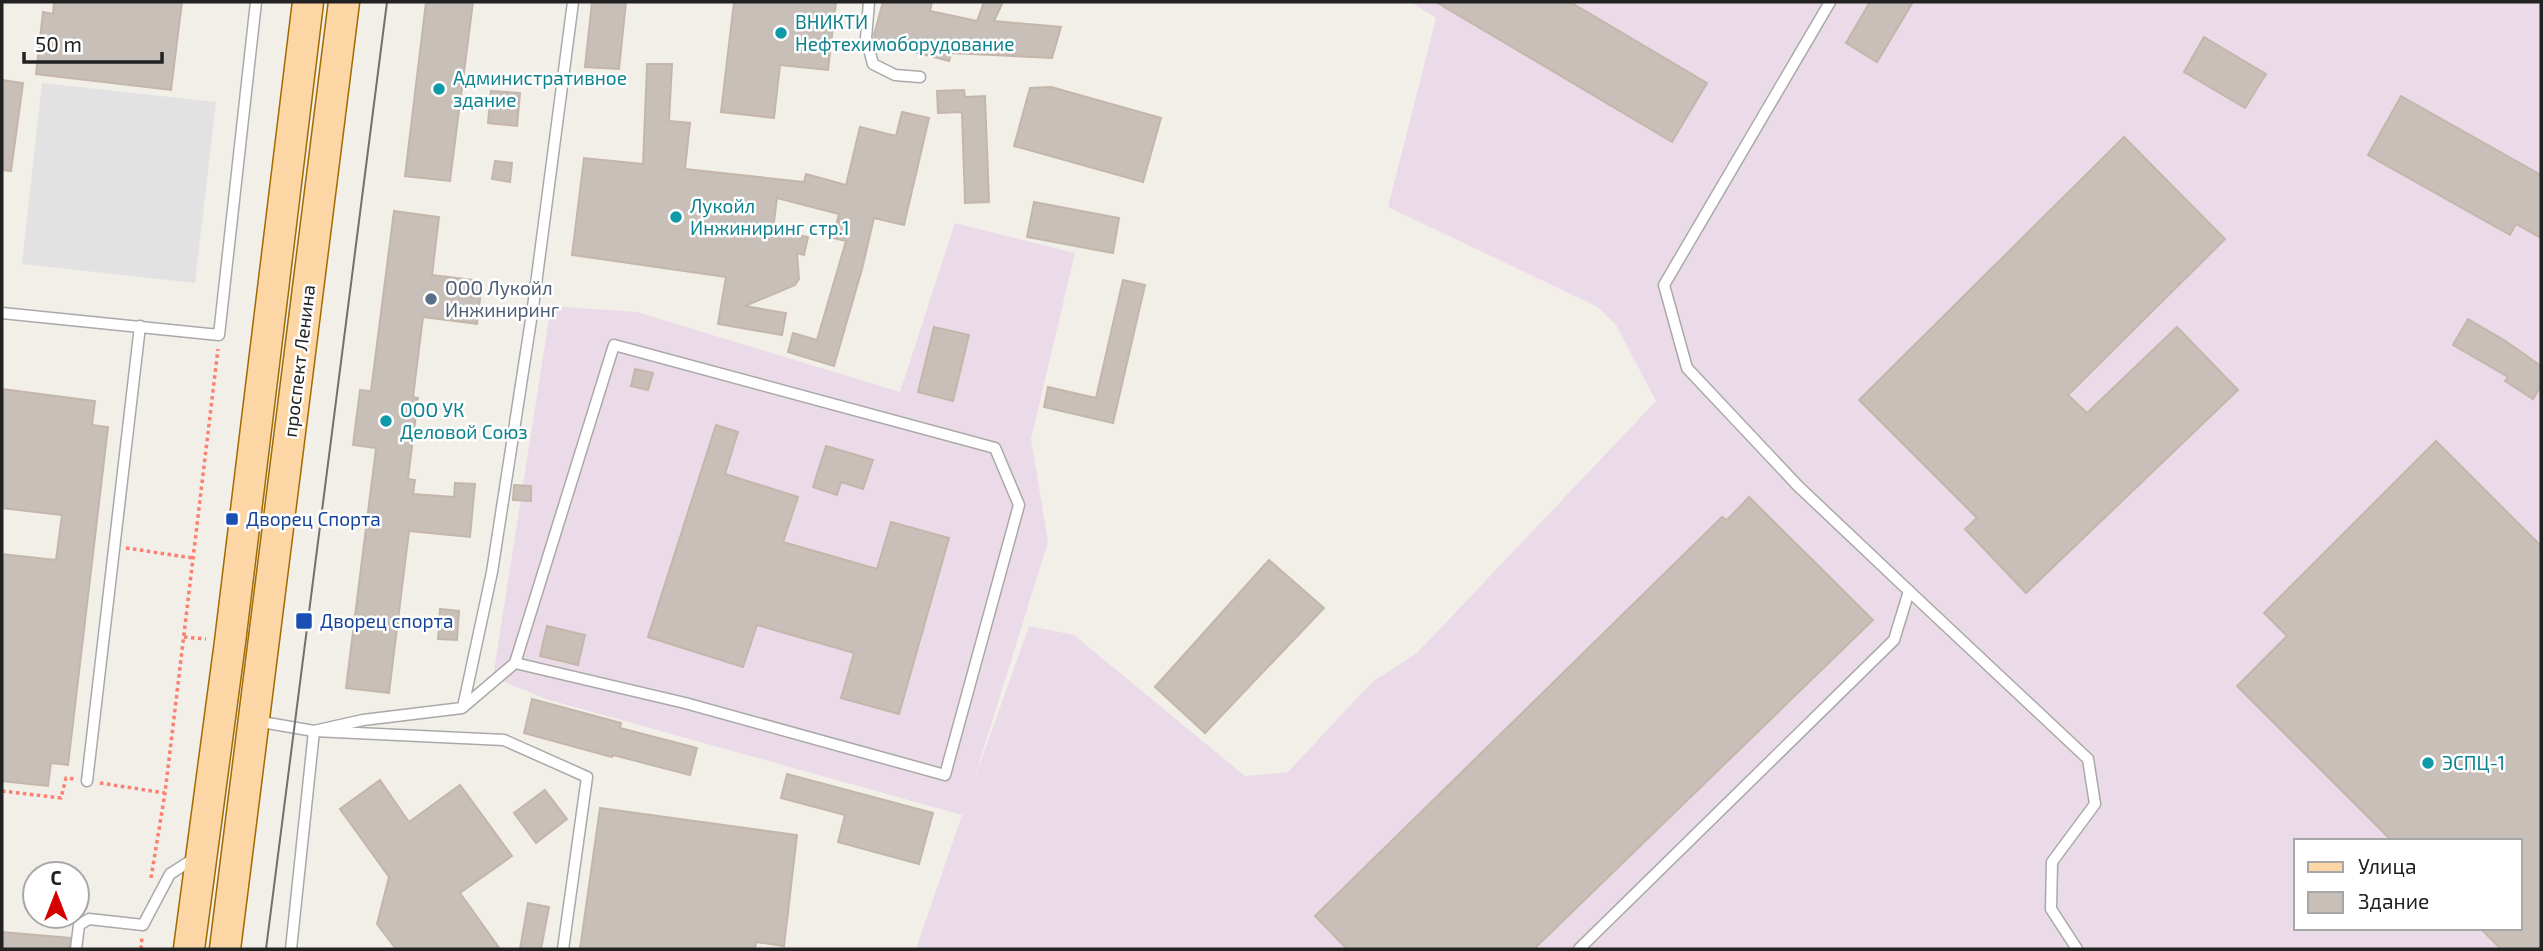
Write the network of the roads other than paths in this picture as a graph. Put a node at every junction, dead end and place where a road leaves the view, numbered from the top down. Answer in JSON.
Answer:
{"nodes":[{"id":1,"x":256,"y":2,"type":"edge"},
{"id":2,"x":308,"y":2,"type":"edge"},
{"id":3,"x":344,"y":2,"type":"edge"},
{"id":4,"x":573,"y":2,"type":"edge"},
{"id":5,"x":869,"y":2,"type":"edge"},
{"id":6,"x":1830,"y":2,"type":"edge"},
{"id":7,"x":920,"y":76,"type":"dead end"},
{"id":8,"x":2,"y":313,"type":"edge"},
{"id":9,"x":140,"y":326,"type":"junction"},
{"id":10,"x":1909,"y":591,"type":"junction"},
{"id":11,"x":515,"y":663,"type":"junction"},
{"id":12,"x":463,"y":708,"type":"junction"},
{"id":13,"x":219,"y":716,"type":"junction"},
{"id":14,"x":254,"y":721,"type":"junction"},
{"id":15,"x":314,"y":731,"type":"junction"},
{"id":16,"x":87,"y":781,"type":"road end"},
{"id":17,"x":202,"y":854,"type":"junction"},
{"id":18,"x":76,"y":949,"type":"edge"},
{"id":19,"x":189,"y":949,"type":"edge"},
{"id":20,"x":225,"y":949,"type":"edge"},
{"id":21,"x":291,"y":949,"type":"edge"},
{"id":22,"x":563,"y":949,"type":"edge"},
{"id":23,"x":1579,"y":949,"type":"edge"},
{"id":24,"x":2077,"y":949,"type":"edge"}],
"edges":[{"from":1,"to":9,"type":"lane"},
{"from":2,"to":13,"type":"main road","name":"проспект Ленина"},
{"from":3,"to":14,"type":"main road","name":"проспект Ленина"},
{"from":4,"to":12,"type":"lane"},
{"from":5,"to":7,"type":"lane"},
{"from":6,"to":10,"type":"lane"},
{"from":8,"to":9,"type":"lane"},
{"from":9,"to":16,"type":"lane"},
{"from":10,"to":23,"type":"lane"},
{"from":10,"to":24,"type":"lane"},
{"from":11,"to":11,"type":"lane"},
{"from":11,"to":12,"type":"lane"},
{"from":12,"to":15,"type":"lane"},
{"from":13,"to":14,"type":"main road"},
{"from":13,"to":17,"type":"main road","name":"проспект Ленина"},
{"from":14,"to":15,"type":"lane"},
{"from":14,"to":20,"type":"main road","name":"проспект Ленина"},
{"from":15,"to":21,"type":"lane"},
{"from":15,"to":22,"type":"lane"},
{"from":17,"to":18,"type":"lane"},
{"from":17,"to":19,"type":"main road","name":"проспект Ленина"}]}
